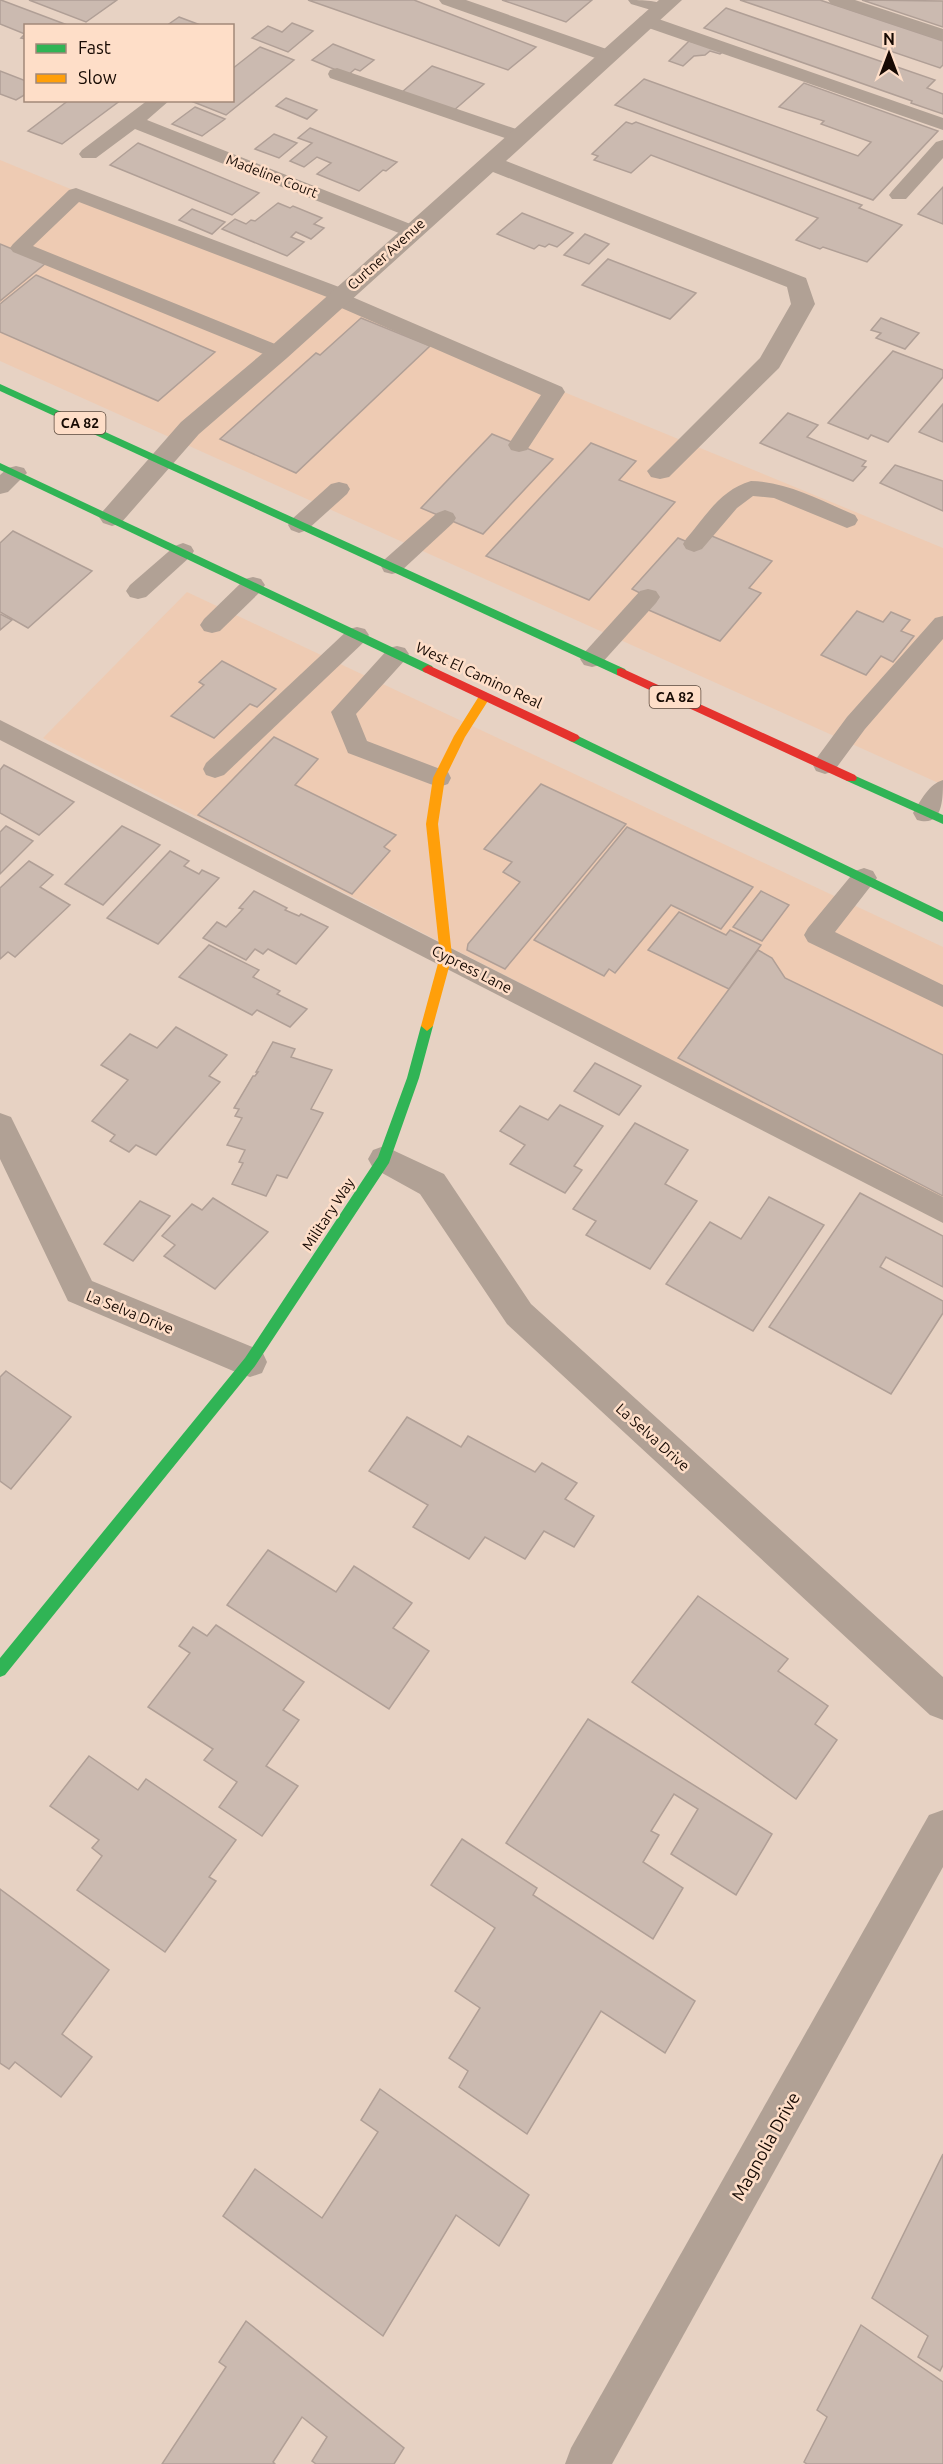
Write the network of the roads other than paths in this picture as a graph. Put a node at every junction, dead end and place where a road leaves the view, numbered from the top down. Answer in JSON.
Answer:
{"nodes":[{"id":1,"x":448,"y":0,"type":"edge"},
{"id":2,"x":637,"y":0,"type":"edge"},
{"id":3,"x":837,"y":0,"type":"edge"},
{"id":4,"x":660,"y":10,"type":"edge"},
{"id":5,"x":943,"y":35,"type":"edge"},
{"id":6,"x":608,"y":56,"type":"junction"},
{"id":7,"x":337,"y":74,"type":"dead end"},
{"id":8,"x":158,"y":102,"type":"edge"},
{"id":9,"x":133,"y":121,"type":"junction"},
{"id":10,"x":943,"y":124,"type":"edge"},
{"id":11,"x":518,"y":136,"type":"junction"},
{"id":12,"x":943,"y":146,"type":"edge"},
{"id":13,"x":90,"y":154,"type":"dead end"},
{"id":14,"x":489,"y":162,"type":"junction"},
{"id":15,"x":899,"y":195,"type":"dead end"},
{"id":16,"x":411,"y":231,"type":"junction"},
{"id":17,"x":338,"y":296,"type":"junction"},
{"id":18,"x":278,"y":353,"type":"junction"},
{"id":19,"x":0,"y":387,"type":"edge"},
{"id":20,"x":519,"y":446,"type":"dead end"},
{"id":21,"x":159,"y":461,"type":"junction"},
{"id":22,"x":660,"y":471,"type":"dead end"},
{"id":23,"x":5,"y":475,"type":"edge"},
{"id":24,"x":339,"y":489,"type":"dead end"},
{"id":25,"x":112,"y":517,"type":"junction"},
{"id":26,"x":446,"y":518,"type":"dead end"},
{"id":27,"x":847,"y":520,"type":"dead end"},
{"id":28,"x":299,"y":525,"type":"junction"},
{"id":29,"x":694,"y":544,"type":"dead end"},
{"id":30,"x":183,"y":551,"type":"junction"},
{"id":31,"x":392,"y":566,"type":"junction"},
{"id":32,"x":253,"y":585,"type":"junction"},
{"id":33,"x":138,"y":591,"type":"dead end"},
{"id":34,"x":648,"y":597,"type":"dead end"},
{"id":35,"x":943,"y":624,"type":"edge"},
{"id":36,"x":212,"y":625,"type":"dead end"},
{"id":37,"x":357,"y":635,"type":"junction"},
{"id":38,"x":397,"y":654,"type":"junction"},
{"id":39,"x":592,"y":659,"type":"junction"},
{"id":40,"x":485,"y":696,"type":"junction"},
{"id":41,"x":0,"y":729,"type":"edge"},
{"id":42,"x":825,"y":765,"type":"junction"},
{"id":43,"x":215,"y":769,"type":"dead end"},
{"id":44,"x":439,"y":778,"type":"junction"},
{"id":45,"x":943,"y":789,"type":"edge"},
{"id":46,"x":935,"y":816,"type":"edge"},
{"id":47,"x":864,"y":878,"type":"junction"},
{"id":48,"x":943,"y":918,"type":"edge"},
{"id":49,"x":446,"y":956,"type":"junction"},
{"id":50,"x":943,"y":998,"type":"edge"},
{"id":51,"x":0,"y":1126,"type":"edge"},
{"id":52,"x":384,"y":1160,"type":"junction"},
{"id":53,"x":943,"y":1211,"type":"edge"},
{"id":54,"x":250,"y":1362,"type":"junction"},
{"id":55,"x":0,"y":1670,"type":"edge"},
{"id":56,"x":943,"y":1702,"type":"edge"},
{"id":57,"x":943,"y":1829,"type":"edge"},
{"id":58,"x":587,"y":2464,"type":"edge"}],
"edges":[{"from":1,"to":6,"type":"lane"},
{"from":2,"to":4,"type":"lane"},
{"from":3,"to":5,"type":"lane"},
{"from":4,"to":6,"type":"street","name":"Curtner Avenue"},
{"from":4,"to":10,"type":"lane"},
{"from":6,"to":11,"type":"street","name":"Curtner Avenue"},
{"from":7,"to":11,"type":"lane"},
{"from":8,"to":9,"type":"lane"},
{"from":9,"to":13,"type":"lane"},
{"from":9,"to":16,"type":"lane","name":"Madeline Court"},
{"from":11,"to":14,"type":"street","name":"Curtner Avenue"},
{"from":12,"to":15,"type":"lane"},
{"from":14,"to":16,"type":"street","name":"Curtner Avenue"},
{"from":14,"to":22,"type":"street"},
{"from":16,"to":17,"type":"street","name":"Curtner Avenue"},
{"from":17,"to":18,"type":"street","name":"Curtner Avenue"},
{"from":17,"to":18,"type":"lane"},
{"from":17,"to":20,"type":"lane"},
{"from":18,"to":21,"type":"street","name":"Curtner Avenue"},
{"from":19,"to":21,"type":"main road","number":"CA 82"},
{"from":21,"to":25,"type":"street","name":"Curtner Avenue"},
{"from":21,"to":28,"type":"main road","number":"CA 82"},
{"from":23,"to":25,"type":"main road","name":"West El Camino Real"},
{"from":24,"to":28,"type":"lane"},
{"from":25,"to":30,"type":"main road","name":"West El Camino Real"},
{"from":26,"to":31,"type":"lane"},
{"from":27,"to":29,"type":"lane"},
{"from":28,"to":31,"type":"main road","number":"CA 82"},
{"from":30,"to":32,"type":"main road","name":"West El Camino Real"},
{"from":30,"to":33,"type":"lane"},
{"from":31,"to":39,"type":"main road","number":"CA 82"},
{"from":32,"to":36,"type":"lane"},
{"from":32,"to":37,"type":"main road","name":"West El Camino Real"},
{"from":34,"to":39,"type":"lane"},
{"from":35,"to":42,"type":"lane"},
{"from":37,"to":38,"type":"main road","name":"West El Camino Real"},
{"from":37,"to":43,"type":"lane"},
{"from":38,"to":40,"type":"main road","name":"West El Camino Real"},
{"from":38,"to":44,"type":"lane"},
{"from":39,"to":42,"type":"main road","number":"CA 82"},
{"from":40,"to":44,"type":"main road","name":"Military Way"},
{"from":40,"to":47,"type":"main road","name":"West El Camino Real"},
{"from":41,"to":49,"type":"lane","name":"Cypress Lane"},
{"from":42,"to":46,"type":"main road","number":"CA 82"},
{"from":44,"to":49,"type":"main road","name":"Military Way"},
{"from":45,"to":46,"type":"lane"},
{"from":47,"to":48,"type":"main road","name":"West El Camino Real"},
{"from":47,"to":50,"type":"lane"},
{"from":49,"to":52,"type":"main road","name":"Military Way"},
{"from":49,"to":53,"type":"lane","name":"Cypress Lane"},
{"from":51,"to":54,"type":"street","name":"La Selva Drive"},
{"from":52,"to":54,"type":"main road","name":"Military Way"},
{"from":52,"to":56,"type":"street","name":"La Selva Drive"},
{"from":54,"to":55,"type":"main road","name":"Military Way"},
{"from":57,"to":58,"type":"street","name":"Magnolia Drive"}]}
